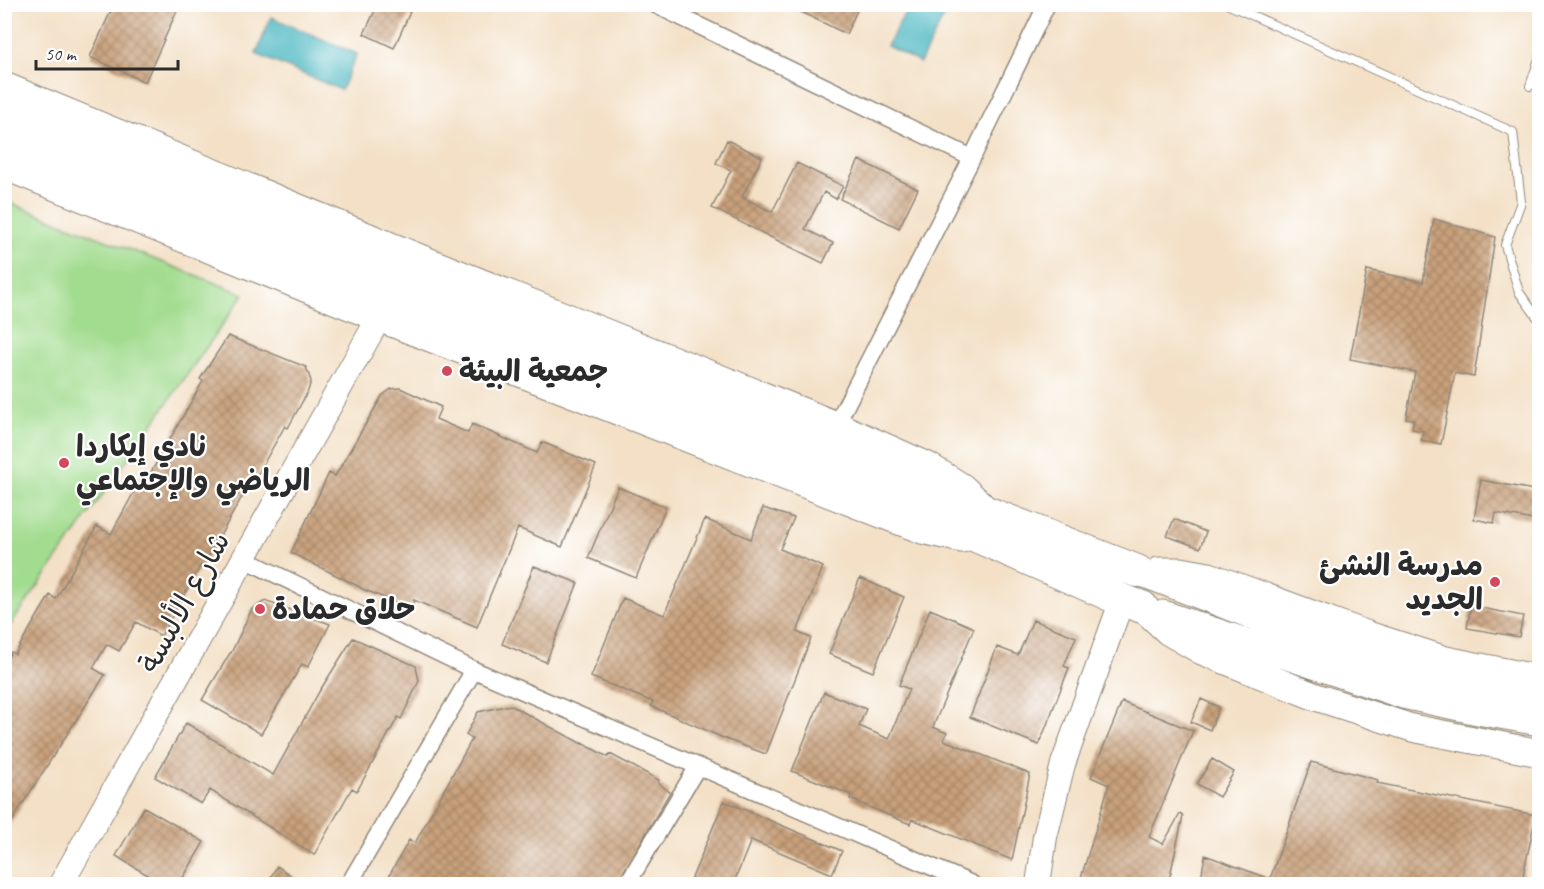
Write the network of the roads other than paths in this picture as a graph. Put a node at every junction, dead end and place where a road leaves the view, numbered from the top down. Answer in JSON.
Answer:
{"nodes":[{"id":1,"x":654,"y":4,"type":"edge"},
{"id":2,"x":1047,"y":4,"type":"edge"},
{"id":3,"x":1227,"y":4,"type":"edge"},
{"id":4,"x":677,"y":10,"type":"edge"},
{"id":5,"x":1539,"y":56,"type":"edge"},
{"id":6,"x":4,"y":86,"type":"edge"},
{"id":7,"x":1530,"y":86,"type":"dead end"},
{"id":8,"x":4,"y":106,"type":"edge"},
{"id":9,"x":4,"y":135,"type":"edge"},
{"id":10,"x":972,"y":158,"type":"junction"},
{"id":11,"x":4,"y":166,"type":"edge"},
{"id":12,"x":379,"y":318,"type":"junction"},
{"id":13,"x":1539,"y":321,"type":"edge"},
{"id":14,"x":836,"y":425,"type":"junction"},
{"id":15,"x":986,"y":526,"type":"junction"},
{"id":16,"x":244,"y":559,"type":"junction"},
{"id":17,"x":1137,"y":571,"type":"junction"},
{"id":18,"x":1132,"y":604,"type":"junction"},
{"id":19,"x":474,"y":670,"type":"junction"},
{"id":20,"x":1539,"y":679,"type":"edge"},
{"id":21,"x":1539,"y":699,"type":"edge"},
{"id":22,"x":1539,"y":722,"type":"edge"},
{"id":23,"x":1539,"y":753,"type":"edge"},
{"id":24,"x":698,"y":766,"type":"junction"},
{"id":25,"x":61,"y":885,"type":"edge"},
{"id":26,"x":349,"y":885,"type":"edge"},
{"id":27,"x":627,"y":885,"type":"edge"},
{"id":28,"x":972,"y":885,"type":"edge"},
{"id":29,"x":1038,"y":885,"type":"edge"}],
"edges":[{"from":1,"to":4,"type":"street"},
{"from":2,"to":10,"type":"street"},
{"from":3,"to":13,"type":"lane"},
{"from":4,"to":10,"type":"street"},
{"from":5,"to":7,"type":"lane"},
{"from":6,"to":14,"type":"main road"},
{"from":8,"to":15,"type":"highway"},
{"from":9,"to":15,"type":"highway"},
{"from":10,"to":14,"type":"street"},
{"from":11,"to":12,"type":"main road"},
{"from":12,"to":15,"type":"main road"},
{"from":12,"to":16,"type":"main road","name":"شارع الألبسة"},
{"from":14,"to":15,"type":"main road"},
{"from":15,"to":17,"type":"highway"},
{"from":15,"to":18,"type":"highway"},
{"from":16,"to":19,"type":"street"},
{"from":16,"to":25,"type":"main road","name":"شارع الألبسة"},
{"from":17,"to":20,"type":"main road"},
{"from":17,"to":21,"type":"main road"},
{"from":18,"to":22,"type":"main road"},
{"from":18,"to":23,"type":"main road"},
{"from":18,"to":29,"type":"main road"},
{"from":19,"to":24,"type":"street"},
{"from":19,"to":26,"type":"street"},
{"from":24,"to":27,"type":"street"},
{"from":24,"to":28,"type":"street"}]}
